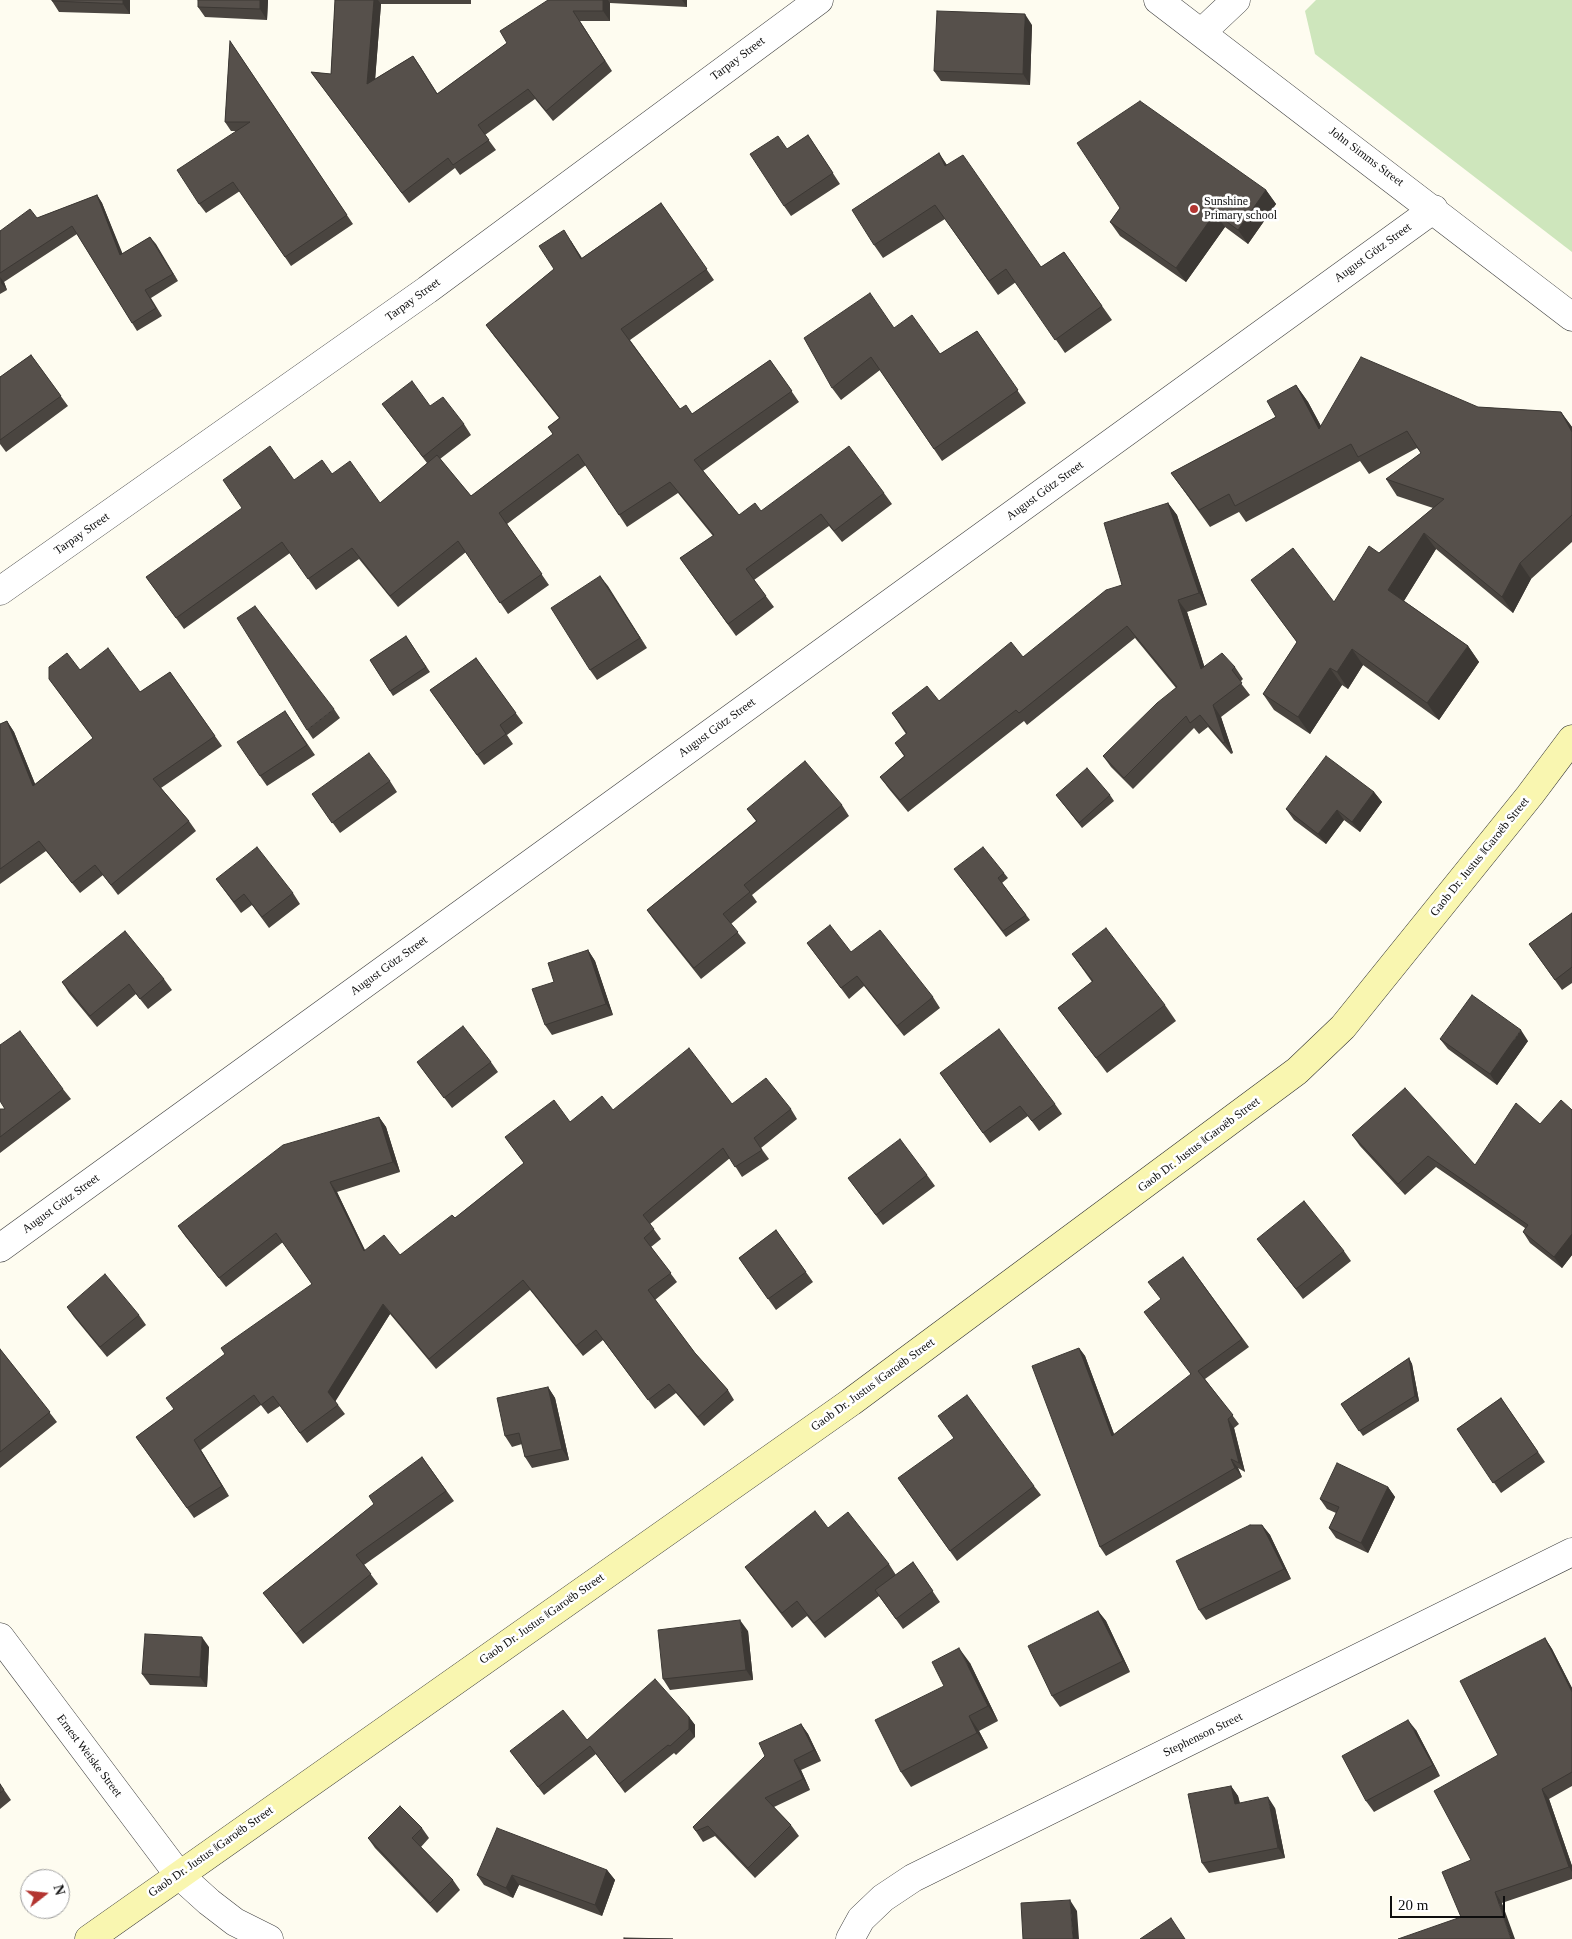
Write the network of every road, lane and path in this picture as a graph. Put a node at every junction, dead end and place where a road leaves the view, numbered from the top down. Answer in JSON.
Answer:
{"nodes":[{"id":1,"x":819,"y":0,"type":"edge"},
{"id":2,"x":1158,"y":0,"type":"edge"},
{"id":3,"x":1236,"y":0,"type":"edge"},
{"id":4,"x":1202,"y":32,"type":"junction"},
{"id":5,"x":1434,"y":209,"type":"junction"},
{"id":6,"x":1572,"y":317,"type":"edge"},
{"id":7,"x":0,"y":590,"type":"edge"},
{"id":8,"x":1572,"y":739,"type":"edge"},
{"id":9,"x":0,"y":1248,"type":"edge"},
{"id":10,"x":1572,"y":1552,"type":"edge"},
{"id":11,"x":0,"y":1637,"type":"edge"},
{"id":12,"x":178,"y":1874,"type":"junction"},
{"id":13,"x":89,"y":1939,"type":"edge"},
{"id":14,"x":269,"y":1939,"type":"edge"},
{"id":15,"x":850,"y":1939,"type":"edge"}],
"edges":[{"from":1,"to":7,"type":"street","name":"Tarpay Street"},
{"from":2,"to":4,"type":"street","name":"John Simms Street"},
{"from":3,"to":4,"type":"street"},
{"from":4,"to":5,"type":"street","name":"John Simms Street"},
{"from":5,"to":6,"type":"street","name":"John Simms Street"},
{"from":5,"to":9,"type":"street","name":"August Götz Street"},
{"from":8,"to":12,"type":"street","name":"Gaob Dr. Justus ǁGaroëb Street"},
{"from":10,"to":15,"type":"street","name":"Stephenson Street"},
{"from":11,"to":12,"type":"street","name":"Ernest Weiske Street"},
{"from":12,"to":13,"type":"street","name":"Gaob Dr. Justus ǁGaroëb Street"},
{"from":12,"to":14,"type":"street","name":"Ernest Weiske Street"}]}
